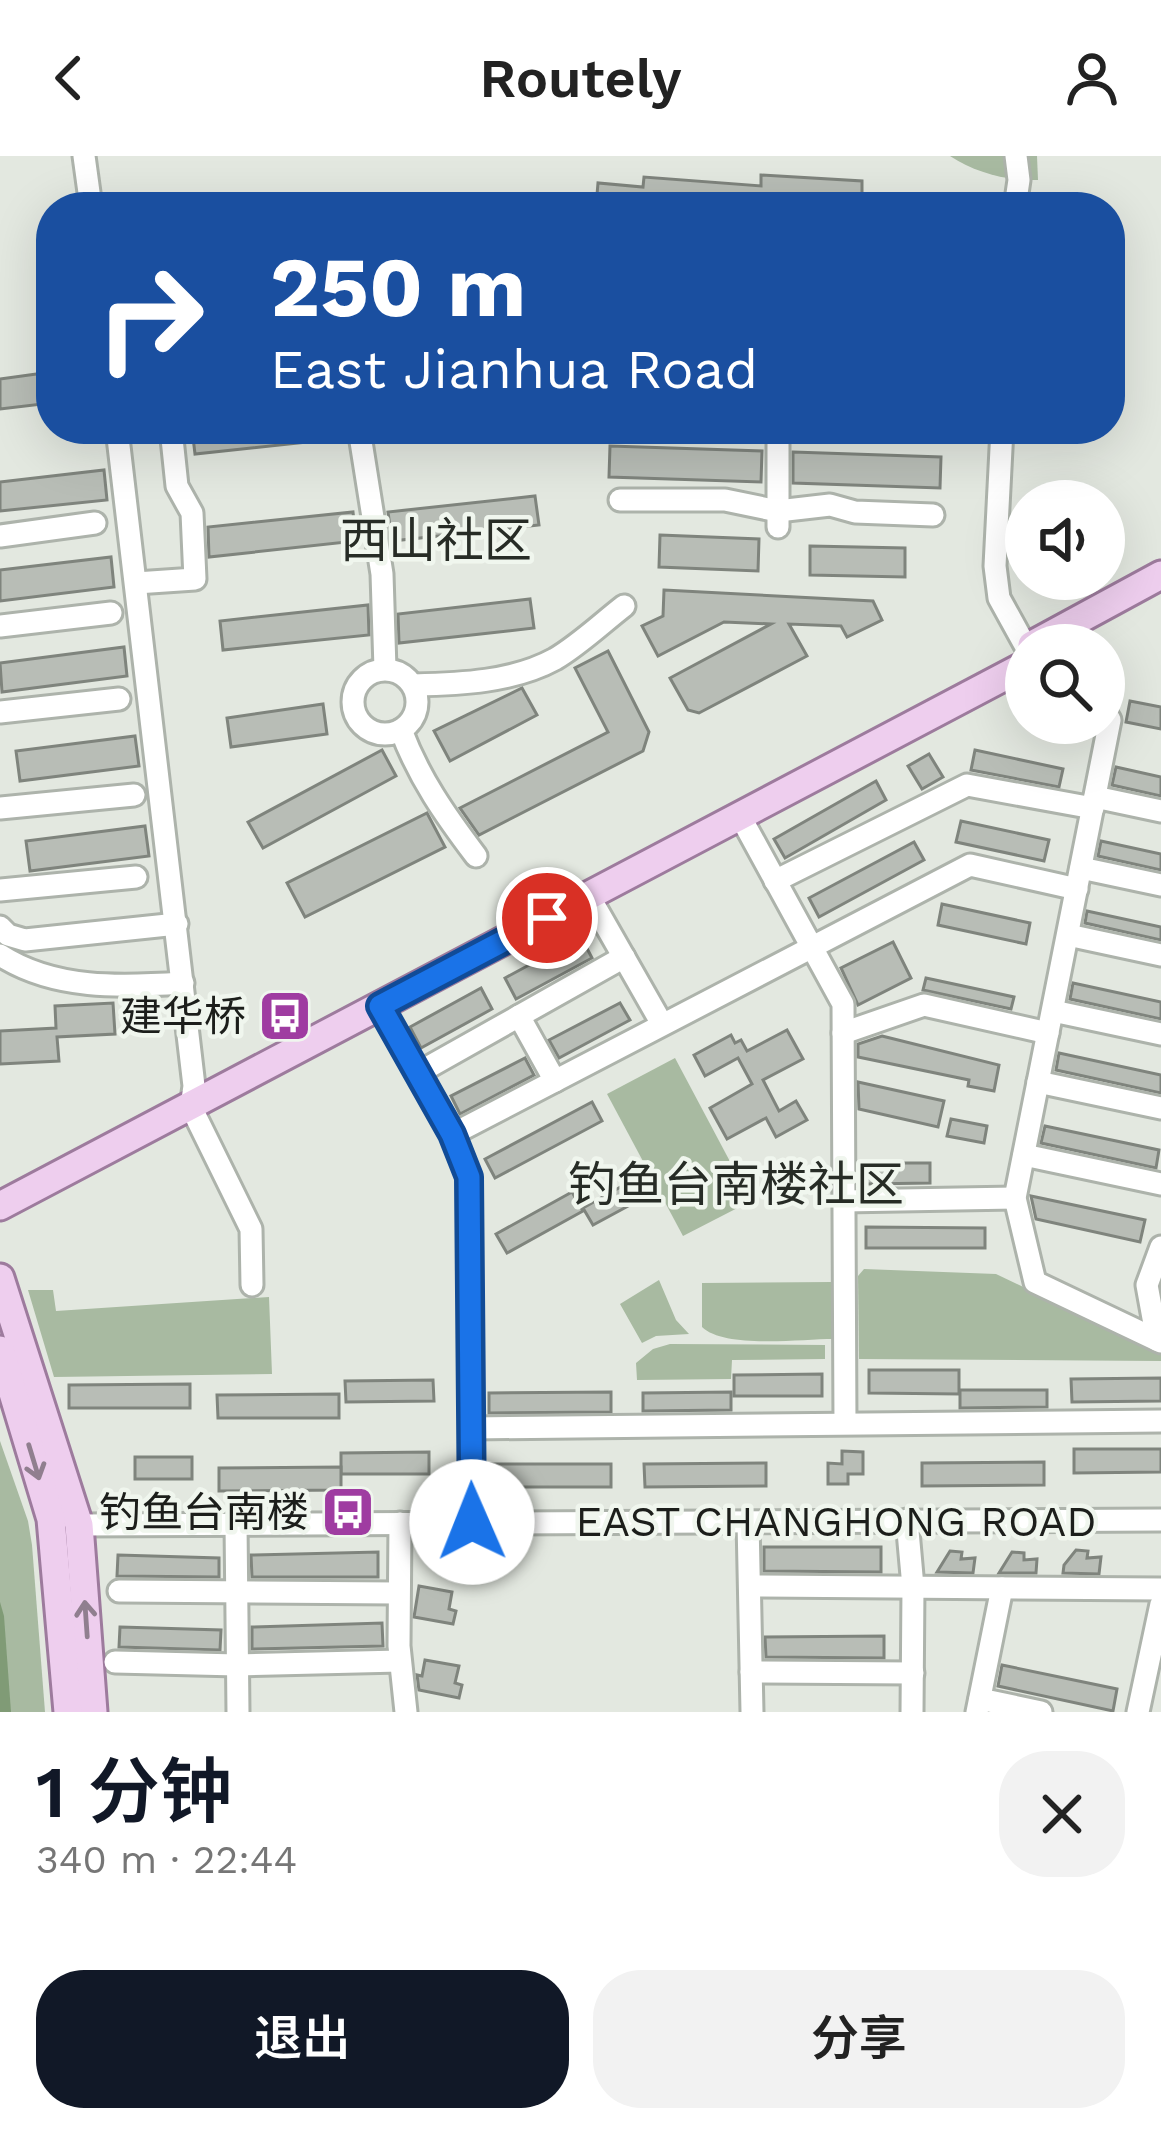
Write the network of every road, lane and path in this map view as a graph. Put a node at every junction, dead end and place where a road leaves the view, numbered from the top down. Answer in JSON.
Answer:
{"nodes":[{"id":1,"x":84,"y":156,"type":"edge"},
{"id":2,"x":1016,"y":156,"type":"edge"},
{"id":3,"x":89,"y":192,"type":"edge"},
{"id":4,"x":1017,"y":192,"type":"edge"},
{"id":5,"x":119,"y":444,"type":"edge"},
{"id":6,"x":173,"y":444,"type":"edge"},
{"id":7,"x":360,"y":444,"type":"edge"},
{"id":8,"x":778,"y":444,"type":"edge"},
{"id":9,"x":1001,"y":444,"type":"edge"},
{"id":10,"x":620,"y":500,"type":"dead end"},
{"id":11,"x":933,"y":515,"type":"dead end"},
{"id":12,"x":778,"y":519,"type":"junction"},
{"id":13,"x":94,"y":523,"type":"dead end"},
{"id":14,"x":0,"y":536,"type":"edge"},
{"id":15,"x":1161,"y":575,"type":"edge"},
{"id":16,"x":136,"y":583,"type":"junction"},
{"id":17,"x":1161,"y":594,"type":"edge"},
{"id":18,"x":624,"y":606,"type":"dead end"},
{"id":19,"x":111,"y":613,"type":"dead end"},
{"id":20,"x":1014,"y":624,"type":"edge"},
{"id":21,"x":1070,"y":624,"type":"edge"},
{"id":22,"x":1105,"y":624,"type":"edge"},
{"id":23,"x":0,"y":626,"type":"edge"},
{"id":24,"x":1005,"y":659,"type":"edge"},
{"id":25,"x":385,"y":669,"type":"junction"},
{"id":26,"x":1005,"y":676,"type":"edge"},
{"id":27,"x":413,"y":685,"type":"junction"},
{"id":28,"x":119,"y":699,"type":"dead end"},
{"id":29,"x":0,"y":712,"type":"edge"},
{"id":30,"x":401,"y":730,"type":"junction"},
{"id":31,"x":1105,"y":744,"type":"edge"},
{"id":32,"x":134,"y":795,"type":"dead end"},
{"id":33,"x":1094,"y":803,"type":"junction"},
{"id":34,"x":0,"y":808,"type":"edge"},
{"id":35,"x":1161,"y":811,"type":"edge"},
{"id":36,"x":740,"y":816,"type":"junction"},
{"id":37,"x":476,"y":856,"type":"dead end"},
{"id":38,"x":136,"y":877,"type":"dead end"},
{"id":39,"x":1079,"y":878,"type":"junction"},
{"id":40,"x":775,"y":881,"type":"junction"},
{"id":41,"x":1161,"y":885,"type":"edge"},
{"id":42,"x":0,"y":890,"type":"edge"},
{"id":43,"x":589,"y":896,"type":"junction"},
{"id":44,"x":177,"y":924,"type":"junction"},
{"id":45,"x":0,"y":927,"type":"edge"},
{"id":46,"x":1067,"y":935,"type":"junction"},
{"id":47,"x":808,"y":947,"type":"junction"},
{"id":48,"x":0,"y":955,"type":"edge"},
{"id":49,"x":1161,"y":955,"type":"edge"},
{"id":50,"x":624,"y":957,"type":"junction"},
{"id":51,"x":183,"y":983,"type":"junction"},
{"id":52,"x":380,"y":1006,"type":"junction"},
{"id":53,"x":519,"y":1016,"type":"junction"},
{"id":54,"x":1050,"y":1022,"type":"junction"},
{"id":55,"x":662,"y":1024,"type":"junction"},
{"id":56,"x":843,"y":1033,"type":"junction"},
{"id":57,"x":1161,"y":1034,"type":"edge"},
{"id":58,"x":418,"y":1073,"type":"junction"},
{"id":59,"x":554,"y":1081,"type":"junction"},
{"id":60,"x":1038,"y":1082,"type":"junction"},
{"id":61,"x":192,"y":1097,"type":"junction"},
{"id":62,"x":1161,"y":1108,"type":"edge"},
{"id":63,"x":452,"y":1134,"type":"junction"},
{"id":64,"x":1024,"y":1155,"type":"junction"},
{"id":65,"x":1161,"y":1184,"type":"edge"},
{"id":66,"x":0,"y":1186,"type":"edge"},
{"id":67,"x":1016,"y":1198,"type":"junction"},
{"id":68,"x":843,"y":1202,"type":"junction"},
{"id":69,"x":0,"y":1206,"type":"edge"},
{"id":70,"x":1161,"y":1247,"type":"edge"},
{"id":71,"x":0,"y":1278,"type":"edge"},
{"id":72,"x":252,"y":1285,"type":"dead end"},
{"id":73,"x":1159,"y":1341,"type":"edge"},
{"id":74,"x":0,"y":1350,"type":"edge"},
{"id":75,"x":1161,"y":1421,"type":"edge"},
{"id":76,"x":844,"y":1423,"type":"junction"},
{"id":77,"x":471,"y":1428,"type":"junction"},
{"id":78,"x":907,"y":1520,"type":"junction"},
{"id":79,"x":1161,"y":1520,"type":"edge"},
{"id":80,"x":748,"y":1521,"type":"junction"},
{"id":81,"x":472,"y":1522,"type":"junction"},
{"id":82,"x":400,"y":1523,"type":"junction"},
{"id":83,"x":236,"y":1524,"type":"junction"},
{"id":84,"x":79,"y":1525,"type":"junction"},
{"id":85,"x":750,"y":1586,"type":"junction"},
{"id":86,"x":914,"y":1588,"type":"junction"},
{"id":87,"x":1003,"y":1588,"type":"junction"},
{"id":88,"x":1161,"y":1589,"type":"edge"},
{"id":89,"x":237,"y":1591,"type":"junction"},
{"id":90,"x":119,"y":1592,"type":"dead end"},
{"id":91,"x":397,"y":1593,"type":"junction"},
{"id":92,"x":1161,"y":1604,"type":"edge"},
{"id":93,"x":1156,"y":1657,"type":"edge"},
{"id":94,"x":400,"y":1661,"type":"junction"},
{"id":95,"x":115,"y":1662,"type":"dead end"},
{"id":96,"x":237,"y":1665,"type":"junction"},
{"id":97,"x":751,"y":1672,"type":"junction"},
{"id":98,"x":913,"y":1673,"type":"junction"},
{"id":99,"x":979,"y":1706,"type":"edge"},
{"id":100,"x":68,"y":1712,"type":"edge"},
{"id":101,"x":93,"y":1712,"type":"edge"},
{"id":102,"x":238,"y":1712,"type":"edge"},
{"id":103,"x":406,"y":1712,"type":"edge"},
{"id":104,"x":752,"y":1712,"type":"edge"},
{"id":105,"x":912,"y":1712,"type":"edge"},
{"id":106,"x":1041,"y":1712,"type":"edge"},
{"id":107,"x":1138,"y":1712,"type":"edge"}],
"edges":[{"from":1,"to":3,"type":"street"},
{"from":2,"to":4,"type":"street"},
{"from":5,"to":16,"type":"street"},
{"from":6,"to":16,"type":"street"},
{"from":7,"to":25,"type":"street"},
{"from":8,"to":12,"type":"street"},
{"from":9,"to":20,"type":"street"},
{"from":10,"to":12,"type":"street"},
{"from":11,"to":12,"type":"street"},
{"from":13,"to":14,"type":"street"},
{"from":15,"to":21,"type":"main road"},
{"from":16,"to":44,"type":"street"},
{"from":17,"to":22,"type":"main road"},
{"from":18,"to":27,"type":"street"},
{"from":19,"to":23,"type":"street"},
{"from":24,"to":61,"type":"main road"},
{"from":25,"to":27,"type":"street"},
{"from":25,"to":30,"type":"street"},
{"from":26,"to":36,"type":"main road"},
{"from":27,"to":30,"type":"street"},
{"from":28,"to":29,"type":"street"},
{"from":30,"to":37,"type":"street"},
{"from":31,"to":33,"type":"street"},
{"from":32,"to":34,"type":"street"},
{"from":33,"to":35,"type":"street"},
{"from":33,"to":39,"type":"street"},
{"from":33,"to":40,"type":"street"},
{"from":36,"to":40,"type":"street"},
{"from":36,"to":43,"type":"main road"},
{"from":38,"to":42,"type":"street"},
{"from":39,"to":41,"type":"street"},
{"from":39,"to":46,"type":"street"},
{"from":39,"to":47,"type":"street"},
{"from":40,"to":47,"type":"street"},
{"from":43,"to":50,"type":"street"},
{"from":43,"to":52,"type":"main road"},
{"from":44,"to":45,"type":"street"},
{"from":44,"to":51,"type":"street"},
{"from":46,"to":49,"type":"street"},
{"from":46,"to":54,"type":"street"},
{"from":47,"to":55,"type":"street"},
{"from":47,"to":56,"type":"street"},
{"from":48,"to":51,"type":"street"},
{"from":50,"to":53,"type":"street"},
{"from":50,"to":55,"type":"street"},
{"from":51,"to":61,"type":"street"},
{"from":52,"to":58,"type":"street"},
{"from":52,"to":61,"type":"main road"},
{"from":53,"to":58,"type":"street"},
{"from":53,"to":59,"type":"street"},
{"from":54,"to":56,"type":"street"},
{"from":54,"to":57,"type":"street"},
{"from":54,"to":60,"type":"street"},
{"from":55,"to":59,"type":"street"},
{"from":56,"to":68,"type":"street"},
{"from":58,"to":63,"type":"street"},
{"from":59,"to":63,"type":"street"},
{"from":60,"to":62,"type":"street"},
{"from":60,"to":64,"type":"street"},
{"from":61,"to":66,"type":"main road"},
{"from":61,"to":69,"type":"main road"},
{"from":61,"to":72,"type":"street"},
{"from":63,"to":77,"type":"street"},
{"from":64,"to":65,"type":"street"},
{"from":64,"to":67,"type":"street"},
{"from":67,"to":68,"type":"street"},
{"from":67,"to":73,"type":"street"},
{"from":68,"to":76,"type":"street"},
{"from":70,"to":73,"type":"street"},
{"from":71,"to":84,"type":"main road"},
{"from":74,"to":100,"type":"main road","one_way":true},
{"from":75,"to":76,"type":"street"},
{"from":76,"to":77,"type":"street"},
{"from":77,"to":81,"type":"street"},
{"from":78,"to":79,"type":"street","name":"EAST CHANGHONG ROAD"},
{"from":78,"to":80,"type":"street","name":"EAST CHANGHONG ROAD"},
{"from":78,"to":86,"type":"street"},
{"from":80,"to":81,"type":"street","name":"EAST CHANGHONG ROAD"},
{"from":80,"to":85,"type":"street"},
{"from":81,"to":82,"type":"street","name":"EAST CHANGHONG ROAD"},
{"from":82,"to":83,"type":"street","name":"EAST CHANGHONG ROAD"},
{"from":82,"to":91,"type":"street"},
{"from":83,"to":84,"type":"street","name":"EAST CHANGHONG ROAD"},
{"from":83,"to":89,"type":"street"},
{"from":101,"to":84,"type":"main road","one_way":true},
{"from":85,"to":86,"type":"street"},
{"from":85,"to":97,"type":"street"},
{"from":86,"to":87,"type":"street"},
{"from":86,"to":98,"type":"street"},
{"from":87,"to":88,"type":"street"},
{"from":87,"to":99,"type":"street"},
{"from":89,"to":90,"type":"street"},
{"from":89,"to":91,"type":"street"},
{"from":89,"to":96,"type":"street"},
{"from":91,"to":94,"type":"street"},
{"from":92,"to":93,"type":"street"},
{"from":93,"to":107,"type":"street"},
{"from":94,"to":96,"type":"street"},
{"from":94,"to":103,"type":"street"},
{"from":95,"to":96,"type":"street"},
{"from":96,"to":102,"type":"street"},
{"from":97,"to":98,"type":"street"},
{"from":97,"to":104,"type":"street"},
{"from":98,"to":105,"type":"street"},
{"from":99,"to":106,"type":"street"}]}
